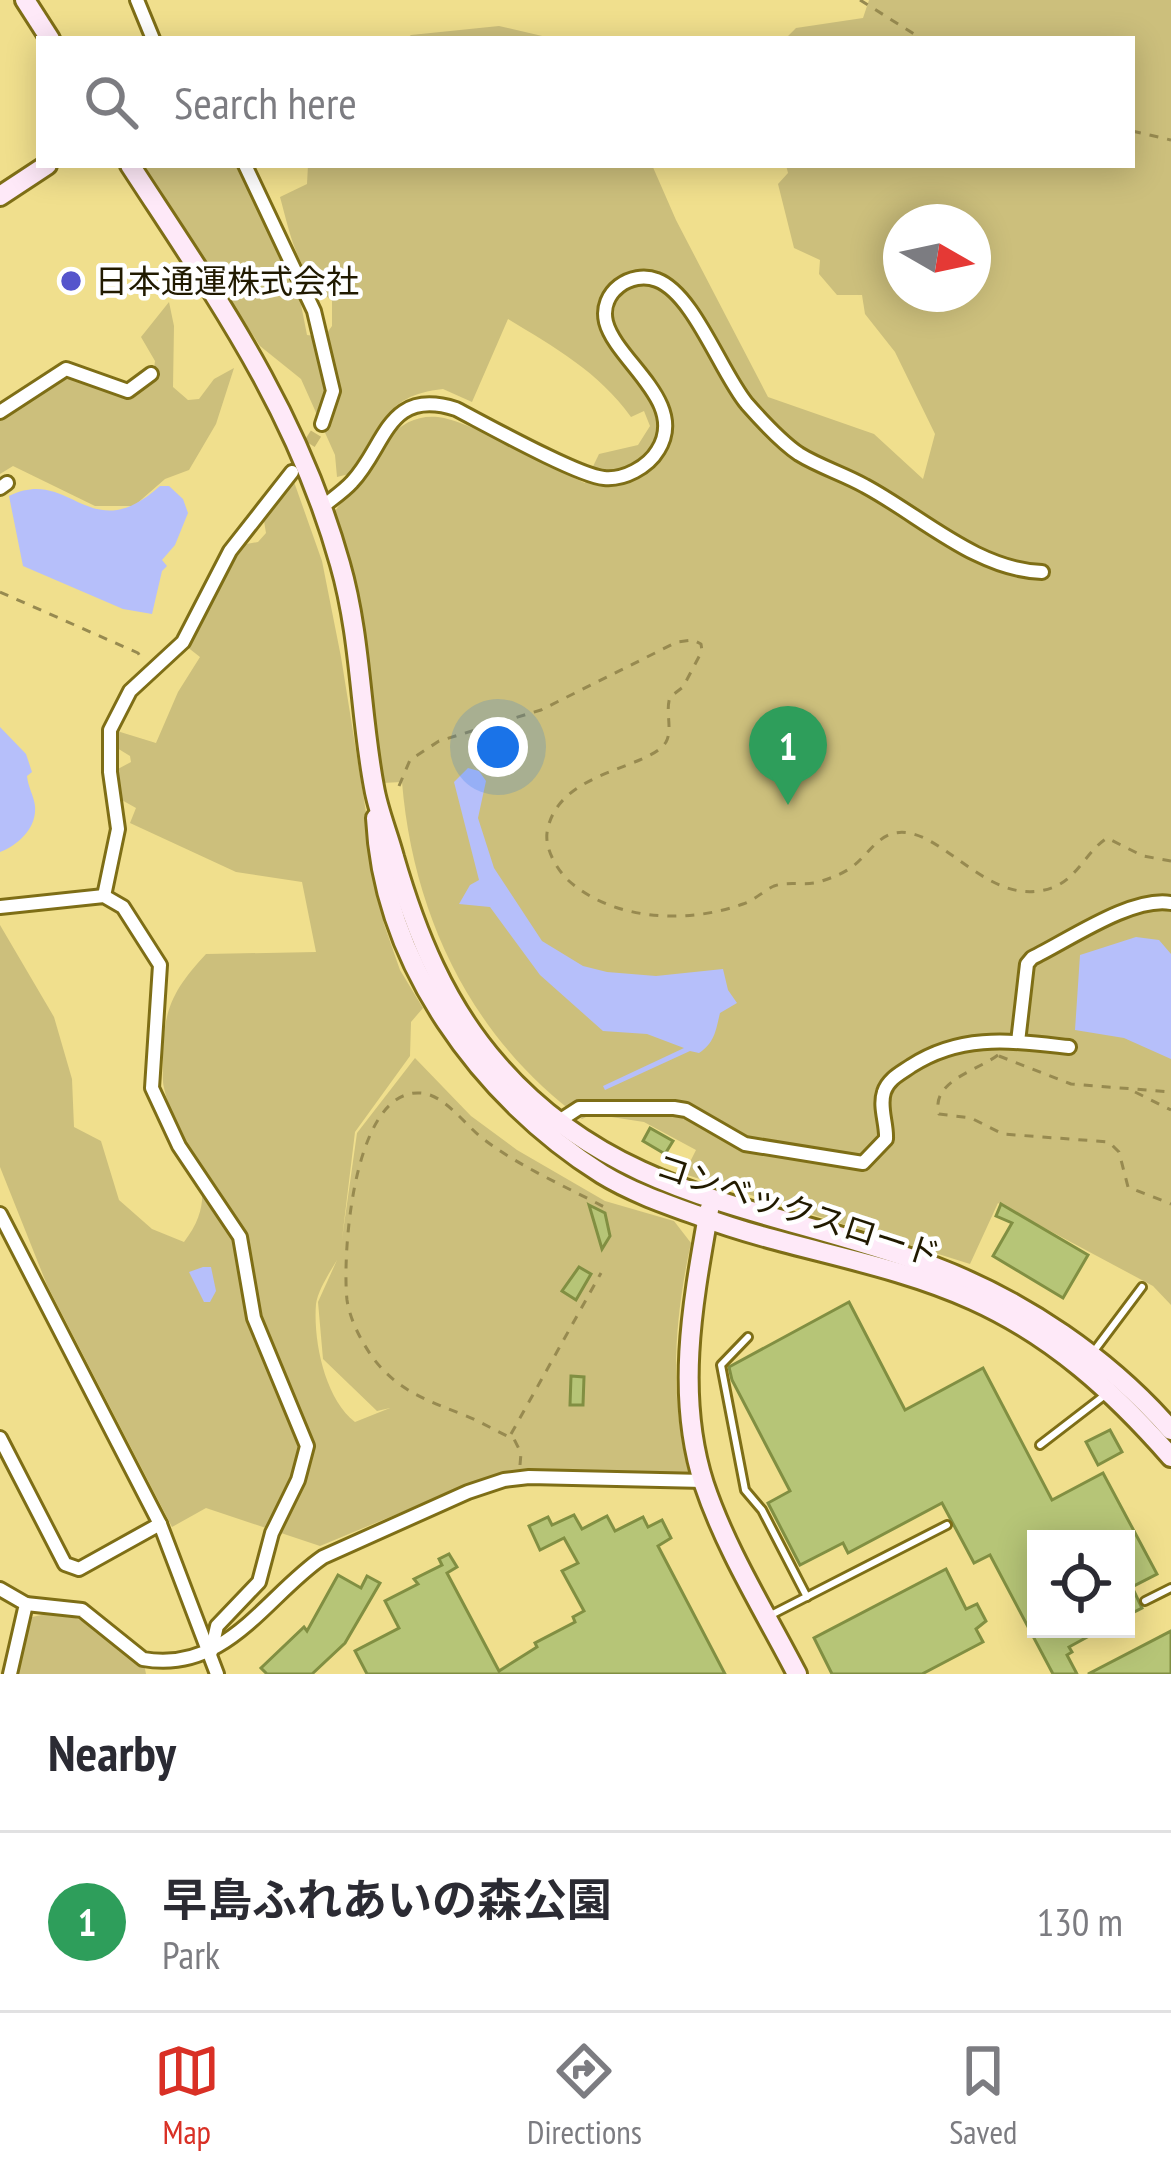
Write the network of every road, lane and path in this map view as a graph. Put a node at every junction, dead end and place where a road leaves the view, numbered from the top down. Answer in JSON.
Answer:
{"nodes":[{"id":1,"x":25,"y":0,"type":"edge"},
{"id":2,"x":136,"y":0,"type":"edge"},
{"id":3,"x":860,"y":0,"type":"edge"},
{"id":4,"x":48,"y":36,"type":"edge"},
{"id":5,"x":152,"y":36,"type":"edge"},
{"id":6,"x":917,"y":36,"type":"edge"},
{"id":7,"x":1135,"y":132,"type":"edge"},
{"id":8,"x":1171,"y":140,"type":"edge"},
{"id":9,"x":42,"y":168,"type":"edge"},
{"id":10,"x":132,"y":168,"type":"edge"},
{"id":11,"x":245,"y":168,"type":"edge"},
{"id":12,"x":0,"y":196,"type":"edge"},
{"id":13,"x":152,"y":374,"type":"dead end"},
{"id":14,"x":0,"y":412,"type":"edge"},
{"id":15,"x":322,"y":424,"type":"tunnel mouth"},
{"id":16,"x":292,"y":472,"type":"tunnel mouth"},
{"id":17,"x":322,"y":507,"type":"junction"},
{"id":18,"x":1042,"y":572,"type":"dead end"},
{"id":19,"x":0,"y":592,"type":"edge"},
{"id":20,"x":151,"y":673,"type":"junction"},
{"id":21,"x":399,"y":786,"type":"dead end"},
{"id":22,"x":374,"y":789,"type":"junction"},
{"id":23,"x":1171,"y":861,"type":"edge"},
{"id":24,"x":104,"y":896,"type":"junction"},
{"id":25,"x":1171,"y":903,"type":"edge"},
{"id":26,"x":0,"y":907,"type":"edge"},
{"id":27,"x":976,"y":1041,"type":"junction"},
{"id":28,"x":1018,"y":1042,"type":"junction"},
{"id":29,"x":1069,"y":1047,"type":"dead end"},
{"id":30,"x":998,"y":1055,"type":"junction"},
{"id":31,"x":1134,"y":1091,"type":"junction"},
{"id":32,"x":1171,"y":1092,"type":"edge"},
{"id":33,"x":1171,"y":1110,"type":"edge"},
{"id":34,"x":559,"y":1121,"type":"junction"},
{"id":35,"x":1171,"y":1204,"type":"edge"},
{"id":36,"x":606,"y":1208,"type":"dead end"},
{"id":37,"x":709,"y":1210,"type":"junction"},
{"id":38,"x":0,"y":1214,"type":"edge"},
{"id":39,"x":3,"y":1234,"type":"edge"},
{"id":40,"x":601,"y":1273,"type":"dead end"},
{"id":41,"x":1142,"y":1287,"type":"dead end"},
{"id":42,"x":748,"y":1337,"type":"dead end"},
{"id":43,"x":1086,"y":1361,"type":"junction"},
{"id":44,"x":1116,"y":1386,"type":"junction"},
{"id":45,"x":1171,"y":1430,"type":"edge"},
{"id":46,"x":510,"y":1437,"type":"junction"},
{"id":47,"x":0,"y":1438,"type":"edge"},
{"id":48,"x":1040,"y":1445,"type":"dead end"},
{"id":49,"x":1171,"y":1457,"type":"edge"},
{"id":50,"x":4,"y":1458,"type":"edge"},
{"id":51,"x":518,"y":1479,"type":"junction"},
{"id":52,"x":704,"y":1481,"type":"junction"},
{"id":53,"x":160,"y":1525,"type":"junction"},
{"id":54,"x":947,"y":1525,"type":"dead end"},
{"id":55,"x":1171,"y":1588,"type":"edge"},
{"id":56,"x":0,"y":1589,"type":"edge"},
{"id":57,"x":807,"y":1597,"type":"junction"},
{"id":58,"x":1145,"y":1601,"type":"dead end"},
{"id":59,"x":26,"y":1604,"type":"junction"},
{"id":60,"x":767,"y":1617,"type":"junction"},
{"id":61,"x":211,"y":1652,"type":"junction"},
{"id":62,"x":10,"y":1674,"type":"edge"},
{"id":63,"x":218,"y":1674,"type":"edge"},
{"id":64,"x":797,"y":1674,"type":"edge"}],
"edges":[{"from":1,"to":4,"type":"street"},
{"from":2,"to":5,"type":"street"},
{"from":3,"to":6,"type":"path"},
{"from":7,"to":8,"type":"path"},
{"from":9,"to":12,"type":"street"},
{"from":10,"to":17,"type":"street"},
{"from":11,"to":15,"type":"street"},
{"from":13,"to":14,"type":"street"},
{"from":16,"to":20,"type":"street"},
{"from":17,"to":18,"type":"street"},
{"from":17,"to":22,"type":"street"},
{"from":19,"to":20,"type":"path"},
{"from":20,"to":24,"type":"street"},
{"from":21,"to":23,"type":"path"},
{"from":22,"to":34,"type":"street"},
{"from":22,"to":37,"type":"street","name":"コンベックスロード"},
{"from":24,"to":26,"type":"street"},
{"from":24,"to":61,"type":"street"},
{"from":25,"to":28,"type":"street"},
{"from":27,"to":28,"type":"street"},
{"from":27,"to":30,"type":"path"},
{"from":27,"to":34,"type":"street"},
{"from":28,"to":29,"type":"street"},
{"from":30,"to":31,"type":"path"},
{"from":30,"to":35,"type":"path"},
{"from":31,"to":32,"type":"path"},
{"from":31,"to":33,"type":"path"},
{"from":34,"to":37,"type":"street"},
{"from":36,"to":46,"type":"path"},
{"from":37,"to":43,"type":"street","name":"コンベックスロード"},
{"from":37,"to":52,"type":"street"},
{"from":38,"to":39,"type":"street"},
{"from":39,"to":53,"type":"street"},
{"from":40,"to":46,"type":"path"},
{"from":41,"to":43,"type":"lane"},
{"from":42,"to":57,"type":"lane"},
{"from":43,"to":44,"type":"street","name":"コンベックスロード"},
{"from":44,"to":45,"type":"street","name":"コンベックスロード"},
{"from":44,"to":48,"type":"lane"},
{"from":44,"to":49,"type":"street","name":"コンベックスロード"},
{"from":46,"to":51,"type":"path"},
{"from":47,"to":50,"type":"street"},
{"from":50,"to":53,"type":"street"},
{"from":51,"to":52,"type":"street"},
{"from":51,"to":61,"type":"street"},
{"from":52,"to":60,"type":"street"},
{"from":53,"to":61,"type":"street"},
{"from":54,"to":57,"type":"lane"},
{"from":55,"to":58,"type":"lane"},
{"from":56,"to":59,"type":"street"},
{"from":57,"to":60,"type":"lane"},
{"from":59,"to":61,"type":"street"},
{"from":59,"to":62,"type":"street"},
{"from":60,"to":64,"type":"street"},
{"from":61,"to":63,"type":"street"}]}
